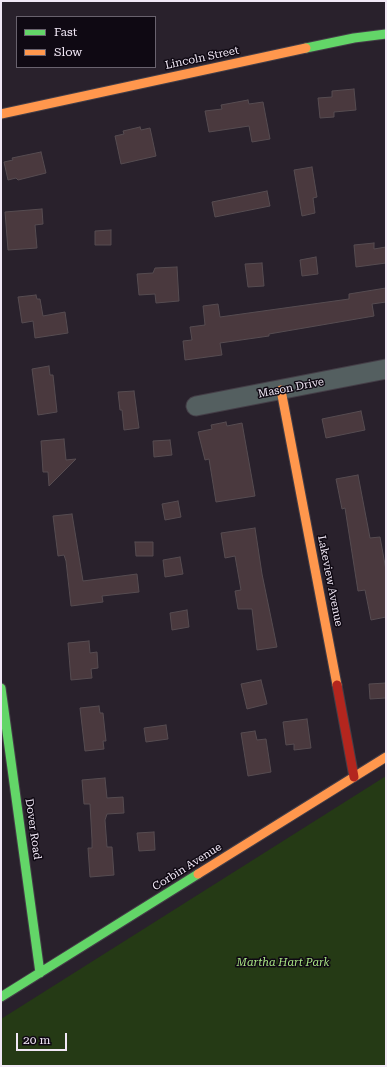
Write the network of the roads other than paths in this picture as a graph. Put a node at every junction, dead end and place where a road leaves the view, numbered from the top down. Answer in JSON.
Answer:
{"nodes":[{"id":1,"x":386,"y":34,"type":"edge"},
{"id":2,"x":1,"y":114,"type":"edge"},
{"id":3,"x":386,"y":369,"type":"edge"},
{"id":4,"x":282,"y":390,"type":"junction"},
{"id":5,"x":196,"y":406,"type":"dead end"},
{"id":6,"x":1,"y":688,"type":"edge"},
{"id":7,"x":386,"y":757,"type":"edge"},
{"id":8,"x":354,"y":777,"type":"junction"},
{"id":9,"x":40,"y":973,"type":"junction"},
{"id":10,"x":1,"y":997,"type":"edge"}],
"edges":[{"from":1,"to":2,"type":"street","name":"Lincoln Street"},
{"from":3,"to":4,"type":"street","name":"Mason Drive"},
{"from":4,"to":5,"type":"street","name":"Mason Drive"},
{"from":4,"to":8,"type":"street","name":"Lakeview Avenue"},
{"from":6,"to":9,"type":"street","name":"Dover Road"},
{"from":7,"to":8,"type":"street","name":"Corbin Avenue"},
{"from":8,"to":9,"type":"street","name":"Corbin Avenue"},
{"from":9,"to":10,"type":"street","name":"Corbin Avenue"}]}
